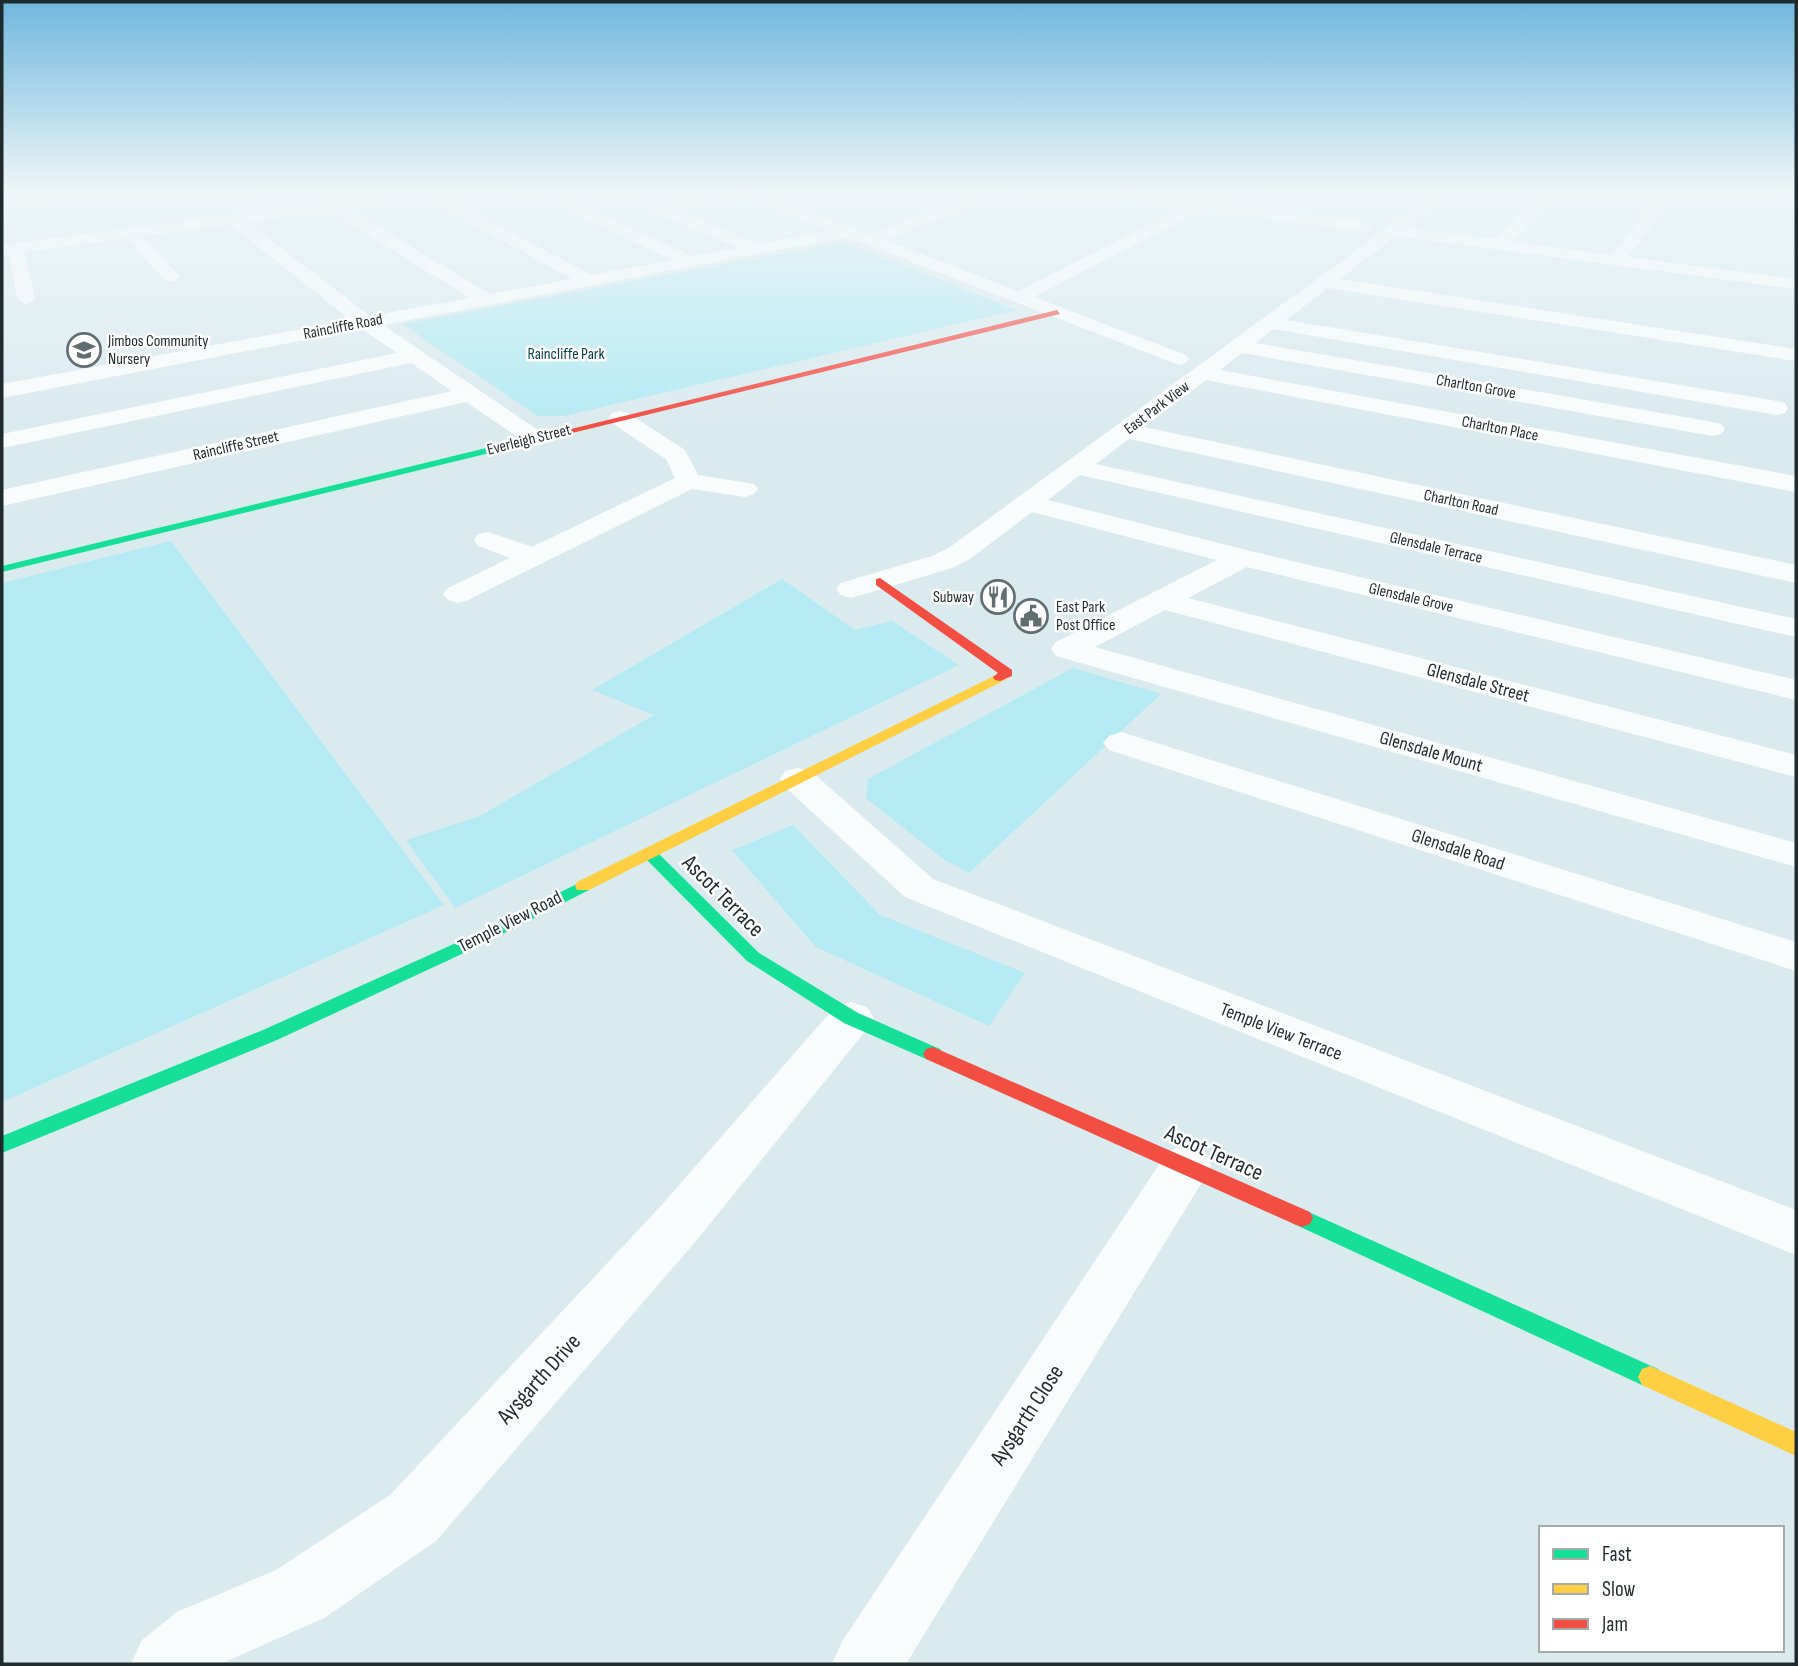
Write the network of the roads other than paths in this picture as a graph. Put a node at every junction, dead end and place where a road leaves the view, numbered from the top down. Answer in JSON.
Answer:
{"nodes":[{"id":1,"x":16,"y":270,"type":"edge"},
{"id":2,"x":166,"y":270,"type":"edge"},
{"id":3,"x":292,"y":270,"type":"edge"},
{"id":4,"x":438,"y":270,"type":"edge"},
{"id":5,"x":570,"y":270,"type":"edge"},
{"id":6,"x":649,"y":270,"type":"edge"},
{"id":7,"x":946,"y":270,"type":"edge"},
{"id":8,"x":1073,"y":270,"type":"edge"},
{"id":9,"x":1340,"y":270,"type":"edge"},
{"id":10,"x":1690,"y":270,"type":"edge"},
{"id":11,"x":172,"y":277,"type":"dead end"},
{"id":12,"x":590,"y":281,"type":"junction"},
{"id":13,"x":1324,"y":282,"type":"junction"},
{"id":14,"x":1796,"y":284,"type":"edge"},
{"id":15,"x":1018,"y":298,"type":"junction"},
{"id":16,"x":26,"y":299,"type":"dead end"},
{"id":17,"x":487,"y":300,"type":"junction"},
{"id":18,"x":1057,"y":312,"type":"junction"},
{"id":19,"x":366,"y":323,"type":"junction"},
{"id":20,"x":1270,"y":323,"type":"junction"},
{"id":21,"x":1240,"y":346,"type":"junction"},
{"id":22,"x":1796,"y":355,"type":"edge"},
{"id":23,"x":415,"y":356,"type":"junction"},
{"id":24,"x":1179,"y":359,"type":"dead end"},
{"id":25,"x":1205,"y":373,"type":"junction"},
{"id":26,"x":2,"y":391,"type":"edge"},
{"id":27,"x":470,"y":394,"type":"junction"},
{"id":28,"x":1730,"y":400,"type":"junction"},
{"id":29,"x":1777,"y":408,"type":"dead end"},
{"id":30,"x":620,"y":418,"type":"junction"},
{"id":31,"x":1713,"y":429,"type":"junction"},
{"id":32,"x":1127,"y":431,"type":"junction"},
{"id":33,"x":536,"y":439,"type":"junction"},
{"id":34,"x":2,"y":441,"type":"edge"},
{"id":35,"x":1690,"y":464,"type":"junction"},
{"id":36,"x":1076,"y":467,"type":"junction"},
{"id":37,"x":689,"y":481,"type":"junction"},
{"id":38,"x":1796,"y":484,"type":"edge"},
{"id":39,"x":745,"y":489,"type":"dead end"},
{"id":40,"x":2,"y":498,"type":"edge"},
{"id":41,"x":1027,"y":503,"type":"junction"},
{"id":42,"x":488,"y":540,"type":"dead end"},
{"id":43,"x":534,"y":557,"type":"junction"},
{"id":44,"x":1242,"y":558,"type":"junction"},
{"id":45,"x":2,"y":569,"type":"edge"},
{"id":46,"x":1796,"y":574,"type":"edge"},
{"id":47,"x":880,"y":582,"type":"junction"},
{"id":48,"x":851,"y":589,"type":"dead end"},
{"id":49,"x":458,"y":594,"type":"dead end"},
{"id":50,"x":1161,"y":600,"type":"junction"},
{"id":51,"x":1796,"y":628,"type":"edge"},
{"id":52,"x":1796,"y":690,"type":"edge"},
{"id":53,"x":1121,"y":743,"type":"dead end"},
{"id":54,"x":1796,"y":766,"type":"edge"},
{"id":55,"x":798,"y":779,"type":"junction"},
{"id":56,"x":649,"y":853,"type":"junction"},
{"id":57,"x":1796,"y":855,"type":"edge"},
{"id":58,"x":1796,"y":957,"type":"edge"},
{"id":59,"x":851,"y":1018,"type":"junction"},
{"id":60,"x":2,"y":1145,"type":"edge"},
{"id":61,"x":1186,"y":1165,"type":"junction"},
{"id":62,"x":1796,"y":1233,"type":"edge"},
{"id":63,"x":1796,"y":1444,"type":"edge"},
{"id":64,"x":166,"y":1664,"type":"edge"},
{"id":65,"x":867,"y":1664,"type":"edge"}],
"edges":[{"from":1,"to":16,"type":"street"},
{"from":2,"to":11,"type":"street"},
{"from":3,"to":19,"type":"street"},
{"from":4,"to":17,"type":"street"},
{"from":5,"to":12,"type":"street"},
{"from":6,"to":12,"type":"street","name":"Raincliffe Road"},
{"from":7,"to":15,"type":"street"},
{"from":8,"to":15,"type":"street"},
{"from":9,"to":13,"type":"street","name":"East Park View"},
{"from":10,"to":14,"type":"street"},
{"from":12,"to":17,"type":"street","name":"Raincliffe Road"},
{"from":13,"to":20,"type":"street","name":"East Park View"},
{"from":13,"to":22,"type":"street"},
{"from":15,"to":18,"type":"street"},
{"from":17,"to":19,"type":"street","name":"Raincliffe Road"},
{"from":18,"to":24,"type":"street"},
{"from":18,"to":30,"type":"street","name":"Everleigh Street"},
{"from":19,"to":23,"type":"street"},
{"from":19,"to":26,"type":"street","name":"Raincliffe Road"},
{"from":20,"to":21,"type":"street","name":"East Park View"},
{"from":20,"to":28,"type":"street"},
{"from":21,"to":25,"type":"street","name":"East Park View"},
{"from":21,"to":31,"type":"street","name":"Charlton Grove"},
{"from":23,"to":27,"type":"street"},
{"from":23,"to":34,"type":"street"},
{"from":25,"to":32,"type":"street","name":"East Park View"},
{"from":25,"to":35,"type":"street","name":"Charlton Place"},
{"from":27,"to":33,"type":"street"},
{"from":27,"to":40,"type":"street","name":"Raincliffe Street"},
{"from":28,"to":29,"type":"street"},
{"from":28,"to":31,"type":"street"},
{"from":30,"to":33,"type":"street","name":"Everleigh Street"},
{"from":30,"to":37,"type":"street"},
{"from":31,"to":35,"type":"street"},
{"from":32,"to":36,"type":"street","name":"East Park View"},
{"from":32,"to":46,"type":"street","name":"Charlton Road"},
{"from":33,"to":45,"type":"street","name":"Everleigh Street"},
{"from":35,"to":38,"type":"street","name":"Charlton Place"},
{"from":36,"to":41,"type":"street","name":"East Park View"},
{"from":36,"to":51,"type":"street","name":"Glensdale Terrace"},
{"from":37,"to":39,"type":"street"},
{"from":37,"to":43,"type":"street"},
{"from":41,"to":44,"type":"street","name":"Glensdale Grove"},
{"from":41,"to":47,"type":"street","name":"East Park View"},
{"from":42,"to":43,"type":"street"},
{"from":43,"to":49,"type":"street"},
{"from":44,"to":50,"type":"street"},
{"from":44,"to":52,"type":"street","name":"Glensdale Grove"},
{"from":47,"to":48,"type":"street","name":"East Park View"},
{"from":47,"to":55,"type":"street","name":"Temple View Road"},
{"from":50,"to":54,"type":"street","name":"Glensdale Street"},
{"from":50,"to":57,"type":"street","name":"Glensdale Mount"},
{"from":53,"to":58,"type":"street","name":"Glensdale Road"},
{"from":55,"to":56,"type":"street","name":"Temple View Road"},
{"from":55,"to":62,"type":"street","name":"Temple View Terrace"},
{"from":56,"to":59,"type":"street","name":"Ascot Terrace"},
{"from":56,"to":60,"type":"street","name":"Temple View Road"},
{"from":59,"to":61,"type":"street","name":"Ascot Terrace"},
{"from":59,"to":64,"type":"street","name":"Aysgarth Drive"},
{"from":61,"to":63,"type":"street","name":"Ascot Terrace"},
{"from":61,"to":65,"type":"street","name":"Aysgarth Close"}]}
